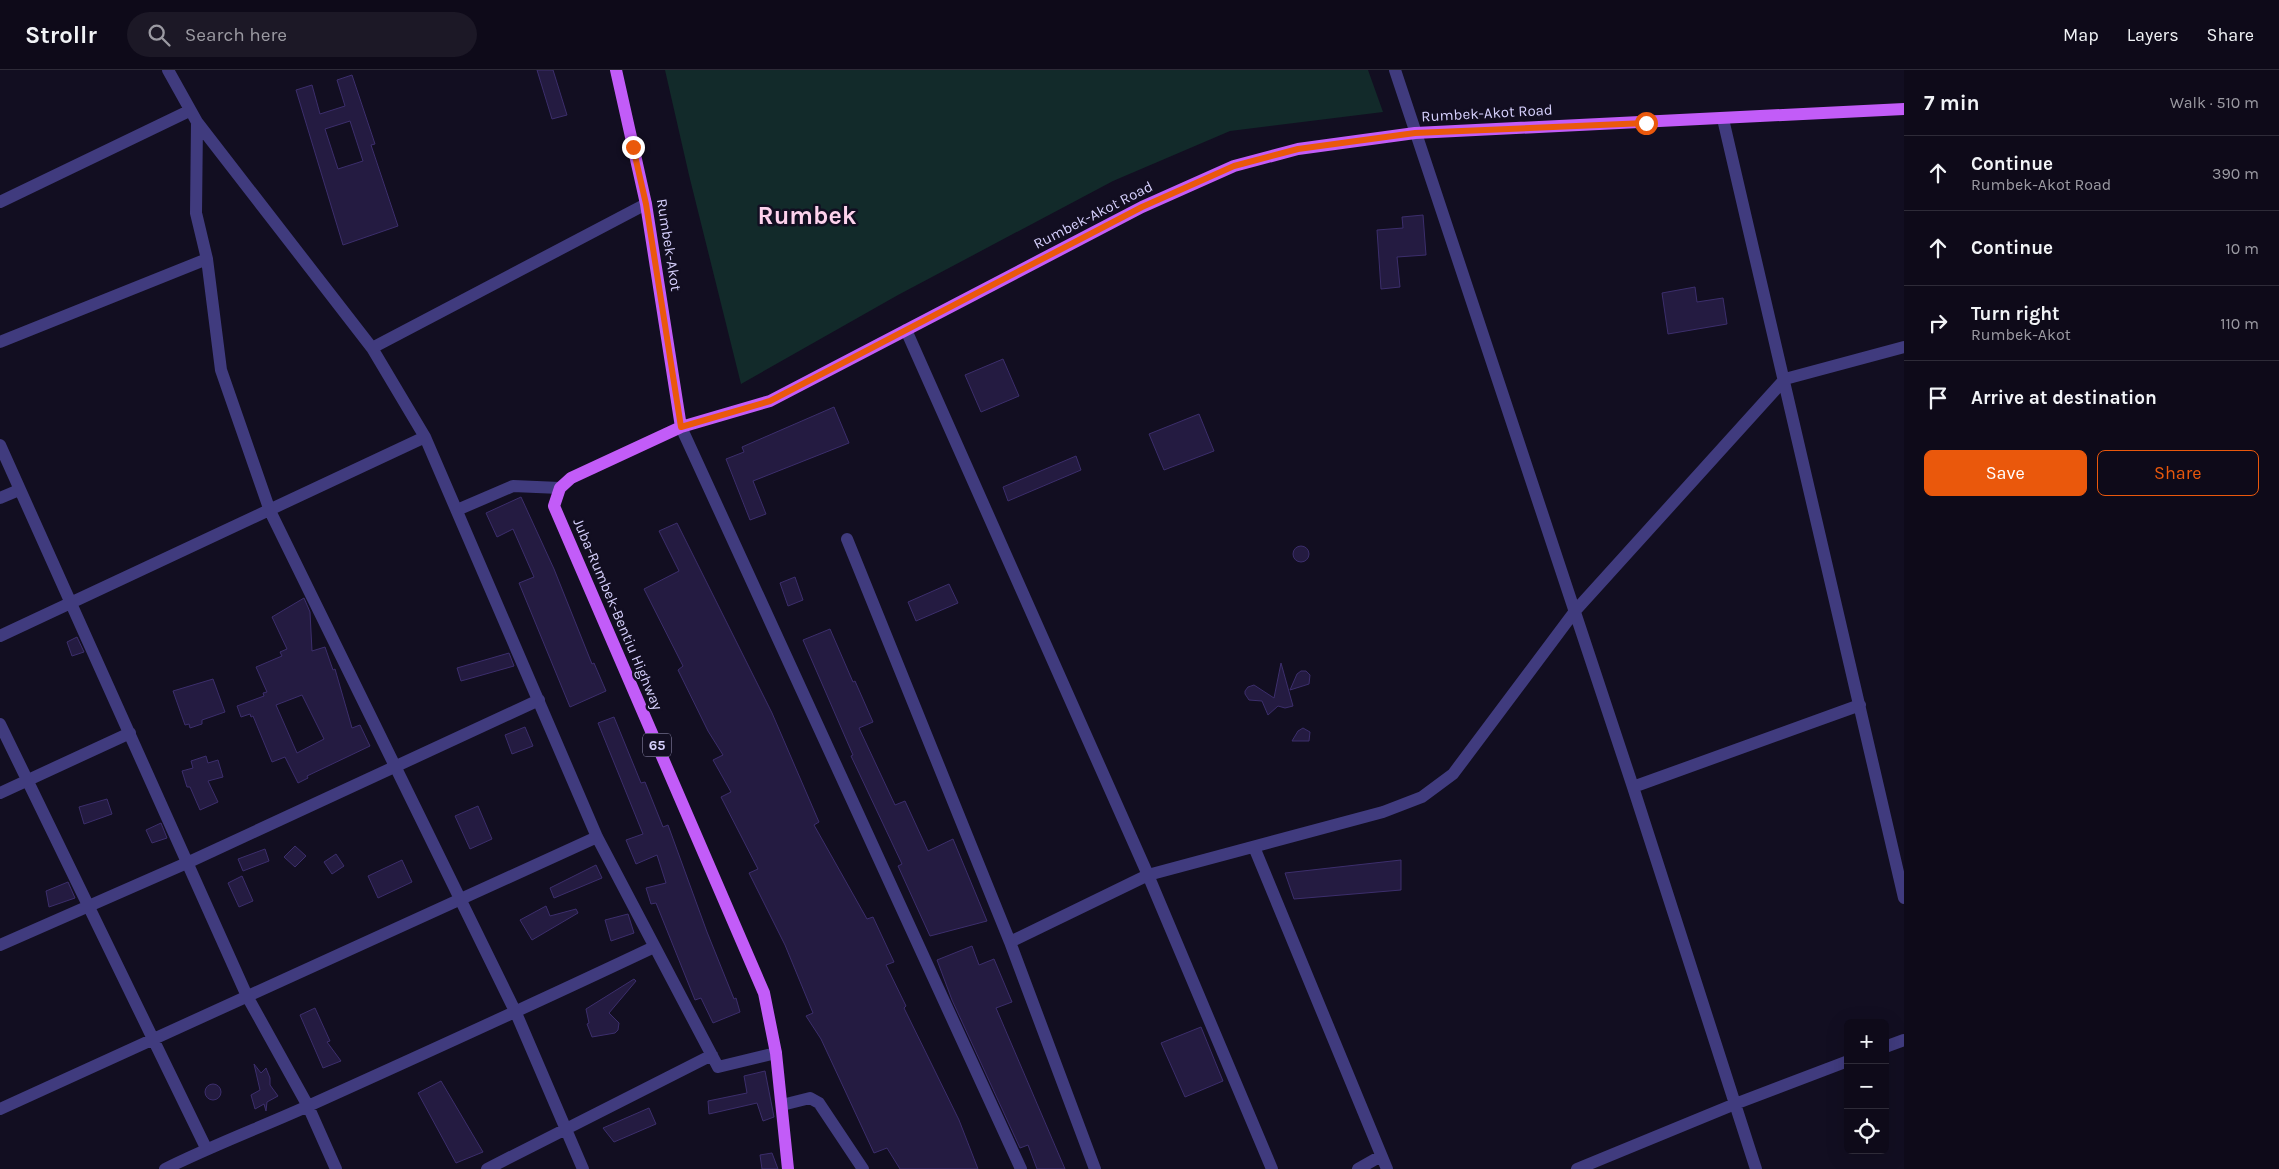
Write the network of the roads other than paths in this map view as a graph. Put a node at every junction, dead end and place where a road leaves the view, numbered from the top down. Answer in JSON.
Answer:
{"nodes":[{"id":1,"x":168,"y":70,"type":"edge"},
{"id":2,"x":616,"y":70,"type":"edge"},
{"id":3,"x":1395,"y":70,"type":"edge"},
{"id":4,"x":1904,"y":109,"type":"edge"},
{"id":5,"x":189,"y":111,"type":"junction"},
{"id":6,"x":1723,"y":119,"type":"junction"},
{"id":7,"x":197,"y":122,"type":"junction"},
{"id":8,"x":1415,"y":133,"type":"junction"},
{"id":9,"x":0,"y":202,"type":"edge"},
{"id":10,"x":646,"y":204,"type":"junction"},
{"id":11,"x":207,"y":259,"type":"junction"},
{"id":12,"x":906,"y":330,"type":"junction"},
{"id":13,"x":0,"y":342,"type":"edge"},
{"id":14,"x":1904,"y":347,"type":"edge"},
{"id":15,"x":372,"y":348,"type":"junction"},
{"id":16,"x":1785,"y":379,"type":"junction"},
{"id":17,"x":681,"y":427,"type":"junction"},
{"id":18,"x":425,"y":437,"type":"junction"},
{"id":19,"x":0,"y":445,"type":"edge"},
{"id":20,"x":560,"y":488,"type":"junction"},
{"id":21,"x":19,"y":490,"type":"junction"},
{"id":22,"x":0,"y":498,"type":"edge"},
{"id":23,"x":457,"y":510,"type":"junction"},
{"id":24,"x":270,"y":511,"type":"junction"},
{"id":25,"x":847,"y":540,"type":"dead end"},
{"id":26,"x":71,"y":602,"type":"junction"},
{"id":27,"x":1575,"y":611,"type":"junction"},
{"id":28,"x":0,"y":636,"type":"edge"},
{"id":29,"x":539,"y":700,"type":"junction"},
{"id":30,"x":1860,"y":705,"type":"junction"},
{"id":31,"x":0,"y":724,"type":"edge"},
{"id":32,"x":130,"y":733,"type":"junction"},
{"id":33,"x":394,"y":767,"type":"junction"},
{"id":34,"x":27,"y":781,"type":"junction"},
{"id":35,"x":1634,"y":786,"type":"junction"},
{"id":36,"x":0,"y":793,"type":"edge"},
{"id":37,"x":597,"y":837,"type":"junction"},
{"id":38,"x":1254,"y":848,"type":"junction"},
{"id":39,"x":189,"y":862,"type":"junction"},
{"id":40,"x":1148,"y":875,"type":"junction"},
{"id":41,"x":1904,"y":898,"type":"edge"},
{"id":42,"x":459,"y":899,"type":"junction"},
{"id":43,"x":88,"y":905,"type":"junction"},
{"id":44,"x":1010,"y":942,"type":"junction"},
{"id":45,"x":0,"y":945,"type":"edge"},
{"id":46,"x":654,"y":947,"type":"junction"},
{"id":47,"x":247,"y":996,"type":"junction"},
{"id":48,"x":516,"y":1012,"type":"junction"},
{"id":49,"x":154,"y":1039,"type":"junction"},
{"id":50,"x":1904,"y":1040,"type":"edge"},
{"id":51,"x":1889,"y":1046,"type":"edge"},
{"id":52,"x":776,"y":1054,"type":"junction"},
{"id":53,"x":712,"y":1055,"type":"junction"},
{"id":54,"x":1844,"y":1063,"type":"edge"},
{"id":55,"x":1735,"y":1104,"type":"junction"},
{"id":56,"x":782,"y":1105,"type":"junction"},
{"id":57,"x":308,"y":1106,"type":"junction"},
{"id":58,"x":0,"y":1109,"type":"edge"},
{"id":59,"x":566,"y":1127,"type":"junction"},
{"id":60,"x":206,"y":1148,"type":"junction"},
{"id":61,"x":1381,"y":1156,"type":"junction"},
{"id":62,"x":165,"y":1169,"type":"edge"},
{"id":63,"x":336,"y":1169,"type":"edge"},
{"id":64,"x":487,"y":1169,"type":"edge"},
{"id":65,"x":582,"y":1169,"type":"edge"},
{"id":66,"x":788,"y":1169,"type":"edge"},
{"id":67,"x":863,"y":1169,"type":"edge"},
{"id":68,"x":1022,"y":1169,"type":"edge"},
{"id":69,"x":1095,"y":1169,"type":"edge"},
{"id":70,"x":1272,"y":1169,"type":"edge"},
{"id":71,"x":1358,"y":1169,"type":"edge"},
{"id":72,"x":1387,"y":1169,"type":"edge"},
{"id":73,"x":1577,"y":1169,"type":"edge"},
{"id":74,"x":1756,"y":1169,"type":"edge"}],
"edges":[{"from":1,"to":5,"type":"street"},
{"from":2,"to":10,"type":"main road","name":"Rumbek-Akot"},
{"from":3,"to":8,"type":"street"},
{"from":4,"to":6,"type":"main road","name":"Rumbek-Akot Road"},
{"from":5,"to":7,"type":"street"},
{"from":5,"to":9,"type":"street"},
{"from":6,"to":8,"type":"main road","name":"Rumbek-Akot Road"},
{"from":6,"to":16,"type":"street"},
{"from":7,"to":11,"type":"street"},
{"from":7,"to":15,"type":"street"},
{"from":8,"to":12,"type":"main road","name":"Rumbek-Akot Road"},
{"from":8,"to":27,"type":"street"},
{"from":10,"to":15,"type":"street"},
{"from":10,"to":17,"type":"main road","name":"Rumbek-Akot"},
{"from":11,"to":13,"type":"street"},
{"from":11,"to":24,"type":"street"},
{"from":12,"to":17,"type":"main road","name":"Rumbek-Akot Road"},
{"from":12,"to":40,"type":"street"},
{"from":14,"to":16,"type":"street"},
{"from":15,"to":18,"type":"street"},
{"from":16,"to":27,"type":"street"},
{"from":16,"to":30,"type":"street"},
{"from":17,"to":20,"type":"main road"},
{"from":17,"to":68,"type":"street"},
{"from":18,"to":23,"type":"street"},
{"from":18,"to":24,"type":"street"},
{"from":19,"to":21,"type":"street"},
{"from":20,"to":23,"type":"street"},
{"from":20,"to":52,"type":"main road","name":"Juba-Rumbek-Bentiu Highway","number":"65"},
{"from":21,"to":22,"type":"street"},
{"from":21,"to":26,"type":"street"},
{"from":23,"to":29,"type":"street"},
{"from":24,"to":26,"type":"street"},
{"from":24,"to":33,"type":"street"},
{"from":25,"to":44,"type":"street"},
{"from":26,"to":28,"type":"street"},
{"from":26,"to":32,"type":"street"},
{"from":27,"to":35,"type":"street"},
{"from":27,"to":38,"type":"street"},
{"from":29,"to":33,"type":"street"},
{"from":29,"to":37,"type":"street"},
{"from":30,"to":35,"type":"street"},
{"from":30,"to":41,"type":"street"},
{"from":31,"to":34,"type":"street"},
{"from":32,"to":34,"type":"street"},
{"from":32,"to":39,"type":"street"},
{"from":33,"to":39,"type":"street"},
{"from":33,"to":42,"type":"street"},
{"from":34,"to":36,"type":"street"},
{"from":34,"to":43,"type":"street"},
{"from":35,"to":55,"type":"street"},
{"from":37,"to":42,"type":"street"},
{"from":37,"to":46,"type":"street"},
{"from":38,"to":40,"type":"street"},
{"from":38,"to":61,"type":"street"},
{"from":39,"to":43,"type":"street"},
{"from":39,"to":47,"type":"street"},
{"from":40,"to":44,"type":"street"},
{"from":40,"to":70,"type":"street"},
{"from":42,"to":47,"type":"street"},
{"from":42,"to":48,"type":"street"},
{"from":43,"to":45,"type":"street"},
{"from":43,"to":49,"type":"street"},
{"from":44,"to":69,"type":"street"},
{"from":46,"to":48,"type":"street"},
{"from":46,"to":53,"type":"street"},
{"from":47,"to":49,"type":"street"},
{"from":47,"to":57,"type":"street"},
{"from":48,"to":57,"type":"street"},
{"from":48,"to":59,"type":"street"},
{"from":49,"to":58,"type":"street"},
{"from":49,"to":60,"type":"street"},
{"from":50,"to":51,"type":"street"},
{"from":52,"to":53,"type":"street"},
{"from":52,"to":56,"type":"main road","name":"Juba-Rumbek-Bentiu Highway","number":"65"},
{"from":53,"to":59,"type":"street"},
{"from":54,"to":55,"type":"street"},
{"from":55,"to":73,"type":"street"},
{"from":55,"to":74,"type":"street"},
{"from":56,"to":66,"type":"main road","name":"Juba-Rumbek-Bentiu Highway","number":"65"},
{"from":56,"to":67,"type":"street"},
{"from":57,"to":60,"type":"street"},
{"from":57,"to":63,"type":"street"},
{"from":59,"to":64,"type":"street"},
{"from":59,"to":65,"type":"street"},
{"from":60,"to":62,"type":"street"},
{"from":61,"to":71,"type":"street"},
{"from":61,"to":72,"type":"street"}]}
